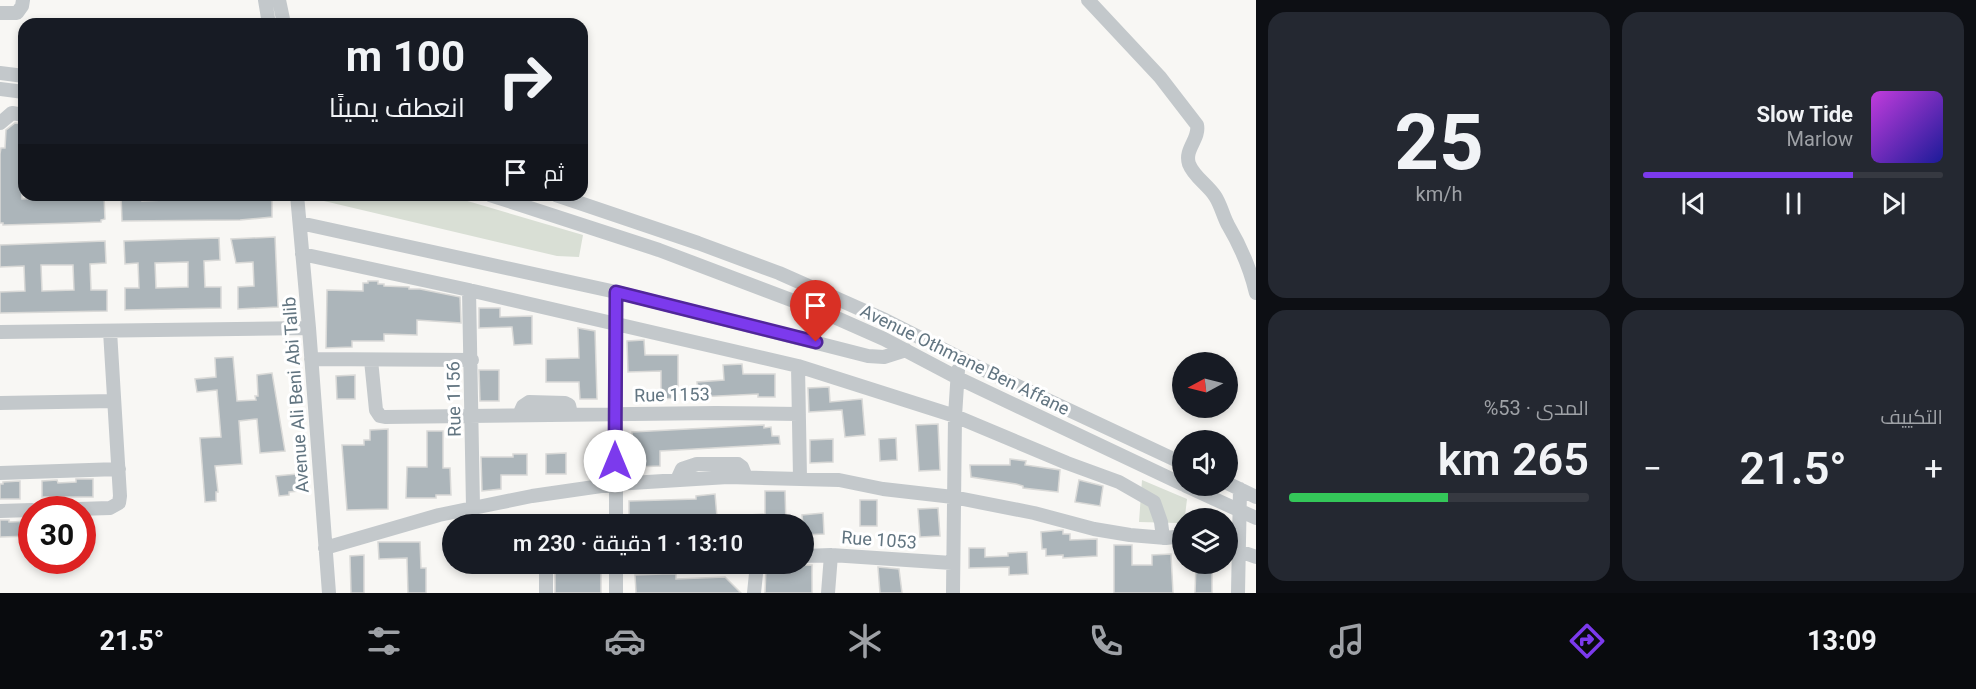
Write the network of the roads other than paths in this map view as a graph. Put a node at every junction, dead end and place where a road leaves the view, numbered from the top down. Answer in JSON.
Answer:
{"nodes":[{"id":1,"x":23,"y":0,"type":"edge"},
{"id":2,"x":265,"y":0,"type":"edge"},
{"id":3,"x":279,"y":0,"type":"edge"},
{"id":4,"x":1088,"y":0,"type":"edge"},
{"id":5,"x":0,"y":13,"type":"edge"},
{"id":6,"x":268,"y":18,"type":"edge"},
{"id":7,"x":283,"y":18,"type":"edge"},
{"id":8,"x":0,"y":73,"type":"edge"},
{"id":9,"x":18,"y":75,"type":"edge"},
{"id":10,"x":0,"y":89,"type":"edge"},
{"id":11,"x":18,"y":92,"type":"edge"},
{"id":12,"x":18,"y":114,"type":"edge"},
{"id":13,"x":0,"y":123,"type":"edge"},
{"id":14,"x":298,"y":201,"type":"edge"},
{"id":15,"x":508,"y":201,"type":"edge"},
{"id":16,"x":574,"y":201,"type":"edge"},
{"id":17,"x":300,"y":223,"type":"junction"},
{"id":18,"x":302,"y":254,"type":"junction"},
{"id":19,"x":469,"y":290,"type":"junction"},
{"id":20,"x":616,"y":292,"type":"junction"},
{"id":21,"x":1256,"y":293,"type":"edge"},
{"id":22,"x":615,"y":324,"type":"junction"},
{"id":23,"x":309,"y":328,"type":"junction"},
{"id":24,"x":110,"y":331,"type":"junction"},
{"id":25,"x":0,"y":332,"type":"edge"},
{"id":26,"x":906,"y":350,"type":"junction"},
{"id":27,"x":959,"y":357,"type":"junction"},
{"id":28,"x":311,"y":358,"type":"junction"},
{"id":29,"x":371,"y":360,"type":"junction"},
{"id":30,"x":472,"y":360,"type":"junction"},
{"id":31,"x":798,"y":366,"type":"junction"},
{"id":32,"x":958,"y":378,"type":"junction"},
{"id":33,"x":114,"y":400,"type":"junction"},
{"id":34,"x":0,"y":403,"type":"edge"},
{"id":35,"x":615,"y":414,"type":"junction"},
{"id":36,"x":799,"y":414,"type":"junction"},
{"id":37,"x":473,"y":415,"type":"junction"},
{"id":38,"x":955,"y":416,"type":"junction"},
{"id":39,"x":1172,"y":458,"type":"edge"},
{"id":40,"x":119,"y":469,"type":"junction"},
{"id":41,"x":0,"y":473,"type":"edge"},
{"id":42,"x":800,"y":478,"type":"junction"},
{"id":43,"x":1172,"y":479,"type":"edge"},
{"id":44,"x":615,"y":484,"type":"junction"},
{"id":45,"x":1240,"y":489,"type":"joint"},
{"id":46,"x":1208,"y":496,"type":"edge"},
{"id":47,"x":953,"y":497,"type":"junction"},
{"id":48,"x":1256,"y":497,"type":"edge"},
{"id":49,"x":473,"y":507,"type":"junction"},
{"id":50,"x":96,"y":508,"type":"edge"},
{"id":51,"x":18,"y":510,"type":"edge"},
{"id":52,"x":0,"y":511,"type":"edge"},
{"id":53,"x":1240,"y":511,"type":"junction"},
{"id":54,"x":616,"y":514,"type":"edge"},
{"id":55,"x":1256,"y":518,"type":"edge"},
{"id":56,"x":1172,"y":537,"type":"edge"},
{"id":57,"x":1163,"y":538,"type":"junction"},
{"id":58,"x":326,"y":548,"type":"junction"},
{"id":59,"x":1239,"y":551,"type":"junction"},
{"id":60,"x":831,"y":555,"type":"junction"},
{"id":61,"x":814,"y":556,"type":"edge"},
{"id":62,"x":1256,"y":557,"type":"edge"},
{"id":63,"x":952,"y":563,"type":"junction"},
{"id":64,"x":546,"y":574,"type":"edge"},
{"id":65,"x":616,"y":574,"type":"edge"},
{"id":66,"x":756,"y":574,"type":"edge"},
{"id":67,"x":329,"y":593,"type":"edge"},
{"id":68,"x":546,"y":593,"type":"edge"},
{"id":69,"x":616,"y":593,"type":"edge"},
{"id":70,"x":754,"y":593,"type":"edge"},
{"id":71,"x":828,"y":593,"type":"edge"},
{"id":72,"x":953,"y":593,"type":"edge"},
{"id":73,"x":1238,"y":593,"type":"edge"}],
"edges":[{"from":1,"to":5,"type":"street"},
{"from":2,"to":6,"type":"street"},
{"from":3,"to":7,"type":"street"},
{"from":4,"to":21,"type":"street"},
{"from":8,"to":9,"type":"street"},
{"from":10,"to":11,"type":"street"},
{"from":12,"to":13,"type":"street"},
{"from":14,"to":17,"type":"street","name":"Avenue Ali Beni Abi Talib"},
{"from":15,"to":26,"type":"street","name":"Avenue Othmane Ben Affane"},
{"from":16,"to":27,"type":"street","name":"Avenue Othmane Ben Affane"},
{"from":17,"to":18,"type":"street","name":"Avenue Ali Beni Abi Talib"},
{"from":17,"to":20,"type":"street"},
{"from":18,"to":19,"type":"street"},
{"from":18,"to":23,"type":"street","name":"Avenue Ali Beni Abi Talib"},
{"from":19,"to":22,"type":"street"},
{"from":19,"to":30,"type":"street","name":"Rue 1156"},
{"from":20,"to":22,"type":"street"},
{"from":20,"to":26,"type":"street"},
{"from":22,"to":31,"type":"street"},
{"from":22,"to":35,"type":"street"},
{"from":23,"to":24,"type":"street"},
{"from":23,"to":28,"type":"street","name":"Avenue Ali Beni Abi Talib"},
{"from":24,"to":25,"type":"street"},
{"from":24,"to":33,"type":"street"},
{"from":26,"to":32,"type":"street","name":"Avenue Othmane Ben Affane"},
{"from":27,"to":32,"type":"street"},
{"from":27,"to":39,"type":"street","name":"Avenue Othmane Ben Affane"},
{"from":28,"to":29,"type":"street"},
{"from":28,"to":58,"type":"street","name":"Avenue Ali Beni Abi Talib"},
{"from":29,"to":30,"type":"street"},
{"from":29,"to":37,"type":"street","name":"Rue 1153"},
{"from":30,"to":37,"type":"street","name":"Rue 1156"},
{"from":31,"to":36,"type":"street"},
{"from":31,"to":38,"type":"street"},
{"from":32,"to":38,"type":"street"},
{"from":32,"to":43,"type":"street","name":"Avenue Othmane Ben Affane"},
{"from":33,"to":34,"type":"street"},
{"from":33,"to":40,"type":"street"},
{"from":35,"to":36,"type":"street","name":"Rue 1153"},
{"from":35,"to":37,"type":"street","name":"Rue 1153"},
{"from":35,"to":44,"type":"street"},
{"from":36,"to":42,"type":"street"},
{"from":37,"to":49,"type":"street","name":"Rue 1156"},
{"from":38,"to":47,"type":"street"},
{"from":38,"to":57,"type":"street"},
{"from":40,"to":41,"type":"street"},
{"from":40,"to":50,"type":"street"},
{"from":42,"to":44,"type":"street"},
{"from":42,"to":47,"type":"street"},
{"from":44,"to":49,"type":"street"},
{"from":44,"to":54,"type":"street"},
{"from":45,"to":48,"type":"street"},
{"from":45,"to":53,"type":"street"},
{"from":46,"to":53,"type":"street","name":"Avenue Othmane Ben Affane"},
{"from":47,"to":57,"type":"street"},
{"from":47,"to":63,"type":"street"},
{"from":49,"to":58,"type":"street"},
{"from":51,"to":52,"type":"street"},
{"from":53,"to":55,"type":"street","name":"Avenue Othmane Ben Affane"},
{"from":53,"to":59,"type":"street"},
{"from":56,"to":57,"type":"street"},
{"from":58,"to":67,"type":"street","name":"Avenue Ali Beni Abi Talib"},
{"from":59,"to":62,"type":"street"},
{"from":59,"to":73,"type":"street"},
{"from":60,"to":61,"type":"street","name":"Rue 1053"},
{"from":60,"to":63,"type":"street","name":"Rue 1053"},
{"from":60,"to":71,"type":"street"},
{"from":63,"to":72,"type":"street"},
{"from":64,"to":68,"type":"street"},
{"from":65,"to":69,"type":"street"},
{"from":66,"to":70,"type":"street"}]}
